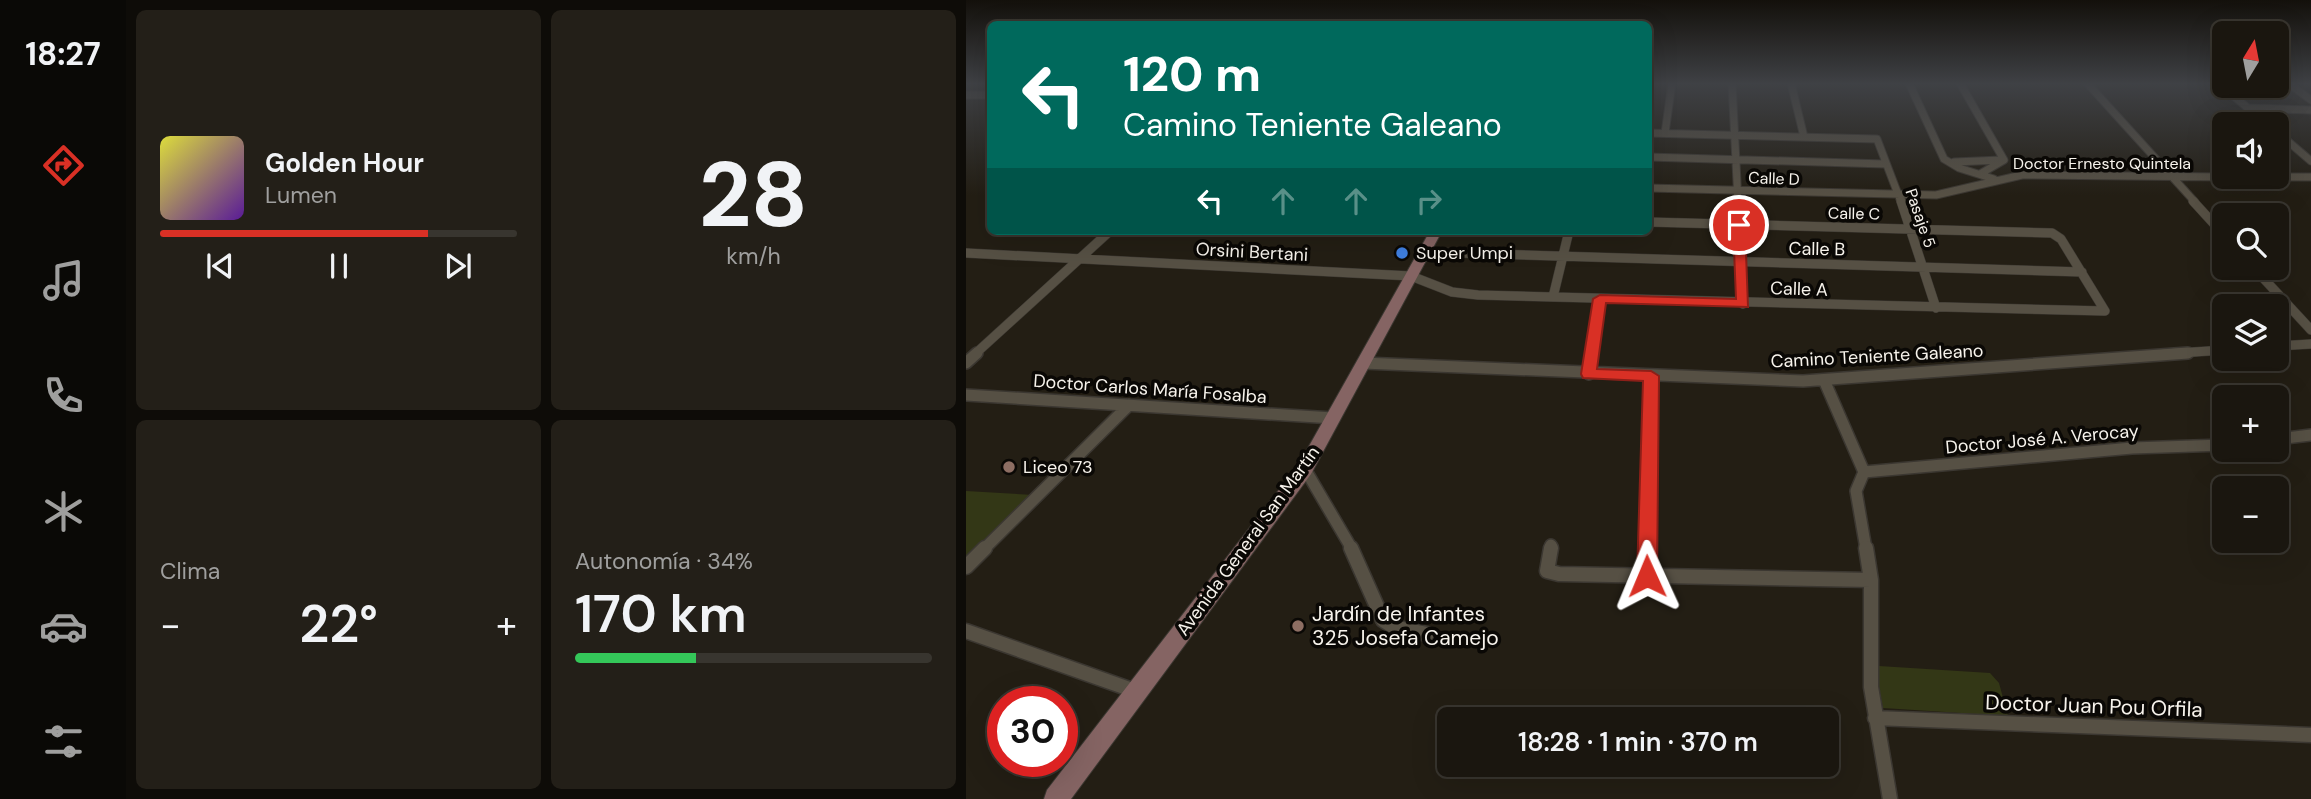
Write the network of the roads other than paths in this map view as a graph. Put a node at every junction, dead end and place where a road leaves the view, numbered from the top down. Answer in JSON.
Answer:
{"nodes":[{"id":1,"x":1667,"y":120,"type":"edge"},
{"id":2,"x":1734,"y":120,"type":"edge"},
{"id":3,"x":1800,"y":120,"type":"edge"},
{"id":4,"x":1927,"y":120,"type":"edge"},
{"id":5,"x":1981,"y":120,"type":"edge"},
{"id":6,"x":2120,"y":120,"type":"edge"},
{"id":7,"x":1652,"y":133,"type":"edge"},
{"id":8,"x":1665,"y":133,"type":"junction"},
{"id":9,"x":1735,"y":135,"type":"junction"},
{"id":10,"x":1804,"y":137,"type":"junction"},
{"id":11,"x":2289,"y":142,"type":"edge"},
{"id":12,"x":1652,"y":158,"type":"edge"},
{"id":13,"x":1736,"y":160,"type":"junction"},
{"id":14,"x":2004,"y":160,"type":"junction"},
{"id":15,"x":2311,"y":161,"type":"edge"},
{"id":16,"x":1948,"y":162,"type":"junction"},
{"id":17,"x":1885,"y":164,"type":"junction"},
{"id":18,"x":1980,"y":174,"type":"junction"},
{"id":19,"x":2169,"y":176,"type":"junction"},
{"id":20,"x":2212,"y":177,"type":"edge"},
{"id":21,"x":2289,"y":177,"type":"edge"},
{"id":22,"x":2311,"y":177,"type":"edge"},
{"id":23,"x":1994,"y":179,"type":"junction"},
{"id":24,"x":1652,"y":188,"type":"edge"},
{"id":25,"x":1737,"y":191,"type":"junction"},
{"id":26,"x":1899,"y":195,"type":"junction"},
{"id":27,"x":1652,"y":222,"type":"edge"},
{"id":28,"x":2212,"y":223,"type":"edge"},
{"id":29,"x":1739,"y":225,"type":"junction"},
{"id":30,"x":1909,"y":228,"type":"junction"},
{"id":31,"x":1106,"y":235,"type":"edge"},
{"id":32,"x":1434,"y":235,"type":"edge"},
{"id":33,"x":1568,"y":235,"type":"edge"},
{"id":34,"x":1425,"y":252,"type":"junction"},
{"id":35,"x":966,"y":253,"type":"edge"},
{"id":36,"x":1562,"y":257,"type":"junction"},
{"id":37,"x":1080,"y":258,"type":"junction"},
{"id":38,"x":1741,"y":263,"type":"junction"},
{"id":39,"x":1923,"y":268,"type":"junction"},
{"id":40,"x":2082,"y":272,"type":"junction"},
{"id":41,"x":1411,"y":276,"type":"junction"},
{"id":42,"x":2265,"y":280,"type":"edge"},
{"id":43,"x":1553,"y":298,"type":"junction"},
{"id":44,"x":1600,"y":299,"type":"junction"},
{"id":45,"x":1743,"y":304,"type":"junction"},
{"id":46,"x":1936,"y":308,"type":"junction"},
{"id":47,"x":2311,"y":330,"type":"edge"},
{"id":48,"x":2311,"y":344,"type":"edge"},
{"id":49,"x":2289,"y":345,"type":"edge"},
{"id":50,"x":2212,"y":351,"type":"edge"},
{"id":51,"x":966,"y":363,"type":"edge"},
{"id":52,"x":1363,"y":363,"type":"junction"},
{"id":53,"x":1589,"y":374,"type":"junction"},
{"id":54,"x":1651,"y":376,"type":"junction"},
{"id":55,"x":1824,"y":380,"type":"junction"},
{"id":56,"x":966,"y":395,"type":"edge"},
{"id":57,"x":1129,"y":405,"type":"junction"},
{"id":58,"x":1333,"y":418,"type":"junction"},
{"id":59,"x":2311,"y":435,"type":"edge"},
{"id":60,"x":2289,"y":438,"type":"edge"},
{"id":61,"x":2212,"y":445,"type":"edge"},
{"id":62,"x":1304,"y":469,"type":"junction"},
{"id":63,"x":1864,"y":472,"type":"junction"},
{"id":64,"x":1551,"y":545,"type":"dead end"},
{"id":65,"x":966,"y":567,"type":"edge"},
{"id":66,"x":1647,"y":576,"type":"junction"},
{"id":67,"x":1871,"y":580,"type":"junction"},
{"id":68,"x":966,"y":631,"type":"edge"},
{"id":69,"x":1427,"y":634,"type":"dead end"},
{"id":70,"x":1138,"y":692,"type":"junction"},
{"id":71,"x":1875,"y":718,"type":"junction"},
{"id":72,"x":2311,"y":735,"type":"edge"},
{"id":73,"x":1056,"y":799,"type":"edge"},
{"id":74,"x":1890,"y":799,"type":"edge"}],
"edges":[{"from":1,"to":8,"type":"street"},
{"from":2,"to":9,"type":"street"},
{"from":3,"to":10,"type":"street"},
{"from":4,"to":16,"type":"street"},
{"from":5,"to":14,"type":"street"},
{"from":6,"to":19,"type":"street"},
{"from":7,"to":8,"type":"street"},
{"from":8,"to":9,"type":"street"},
{"from":9,"to":10,"type":"street"},
{"from":9,"to":13,"type":"street"},
{"from":10,"to":17,"type":"street","name":"Pasaje 5"},
{"from":11,"to":15,"type":"street"},
{"from":12,"to":13,"type":"street"},
{"from":13,"to":17,"type":"street"},
{"from":13,"to":25,"type":"street"},
{"from":14,"to":16,"type":"street"},
{"from":14,"to":18,"type":"street"},
{"from":16,"to":18,"type":"street"},
{"from":17,"to":26,"type":"street","name":"Pasaje 5"},
{"from":18,"to":23,"type":"street"},
{"from":19,"to":20,"type":"street","name":"Doctor Ernesto Quintela"},
{"from":19,"to":23,"type":"street","name":"Doctor Ernesto Quintela"},
{"from":19,"to":28,"type":"street"},
{"from":21,"to":22,"type":"street"},
{"from":23,"to":26,"type":"street","name":"Doctor Ernesto Quintela"},
{"from":24,"to":25,"type":"street","name":"Calle D"},
{"from":25,"to":26,"type":"street","name":"Calle D"},
{"from":25,"to":29,"type":"street"},
{"from":26,"to":30,"type":"street","name":"Pasaje 5"},
{"from":27,"to":29,"type":"street","name":"Calle C"},
{"from":29,"to":30,"type":"street","name":"Calle C"},
{"from":29,"to":38,"type":"street"},
{"from":30,"to":39,"type":"street","name":"Pasaje 5"},
{"from":30,"to":40,"type":"street","name":"Calle C"},
{"from":31,"to":37,"type":"street"},
{"from":32,"to":34,"type":"main road","name":"Avenida General San Martín"},
{"from":33,"to":36,"type":"street"},
{"from":34,"to":36,"type":"street","name":"Calle B"},
{"from":34,"to":41,"type":"main road","name":"Avenida General San Martín"},
{"from":35,"to":37,"type":"street","name":"Orsini Bertani"},
{"from":36,"to":38,"type":"street","name":"Calle B"},
{"from":36,"to":43,"type":"street"},
{"from":37,"to":41,"type":"street","name":"Orsini Bertani"},
{"from":37,"to":51,"type":"street"},
{"from":38,"to":39,"type":"street","name":"Calle B"},
{"from":38,"to":45,"type":"street"},
{"from":39,"to":40,"type":"street","name":"Calle B"},
{"from":39,"to":46,"type":"street","name":"Pasaje 5"},
{"from":40,"to":46,"type":"street","name":"Calle A"},
{"from":41,"to":43,"type":"street","name":"Calle A"},
{"from":41,"to":52,"type":"main road","name":"Avenida General San Martín"},
{"from":42,"to":47,"type":"street"},
{"from":43,"to":44,"type":"street","name":"Calle A"},
{"from":44,"to":45,"type":"street","name":"Calle A"},
{"from":44,"to":53,"type":"street"},
{"from":45,"to":46,"type":"street","name":"Calle A"},
{"from":48,"to":49,"type":"street"},
{"from":50,"to":55,"type":"street","name":"Camino Teniente Galeano"},
{"from":52,"to":53,"type":"street","name":"Camino Teniente Galeano"},
{"from":52,"to":58,"type":"main road","name":"Avenida General San Martín"},
{"from":53,"to":54,"type":"street","name":"Camino Teniente Galeano"},
{"from":54,"to":55,"type":"street","name":"Camino Teniente Galeano"},
{"from":54,"to":66,"type":"street"},
{"from":55,"to":63,"type":"street"},
{"from":56,"to":57,"type":"street","name":"Doctor Carlos María Fosalba"},
{"from":57,"to":58,"type":"street","name":"Doctor Carlos María Fosalba"},
{"from":57,"to":65,"type":"street"},
{"from":58,"to":62,"type":"main road","name":"Avenida General San Martín"},
{"from":59,"to":60,"type":"street"},
{"from":61,"to":63,"type":"street","name":"Doctor José A. Verocay"},
{"from":62,"to":69,"type":"street"},
{"from":62,"to":70,"type":"main road","name":"Avenida General San Martín"},
{"from":63,"to":67,"type":"street"},
{"from":64,"to":66,"type":"street"},
{"from":66,"to":67,"type":"street"},
{"from":67,"to":71,"type":"street"},
{"from":68,"to":70,"type":"street"},
{"from":70,"to":73,"type":"main road","name":"Avenida General San Martín"},
{"from":71,"to":72,"type":"street","name":"Doctor Juan Pou Orfila"},
{"from":71,"to":74,"type":"street"}]}
